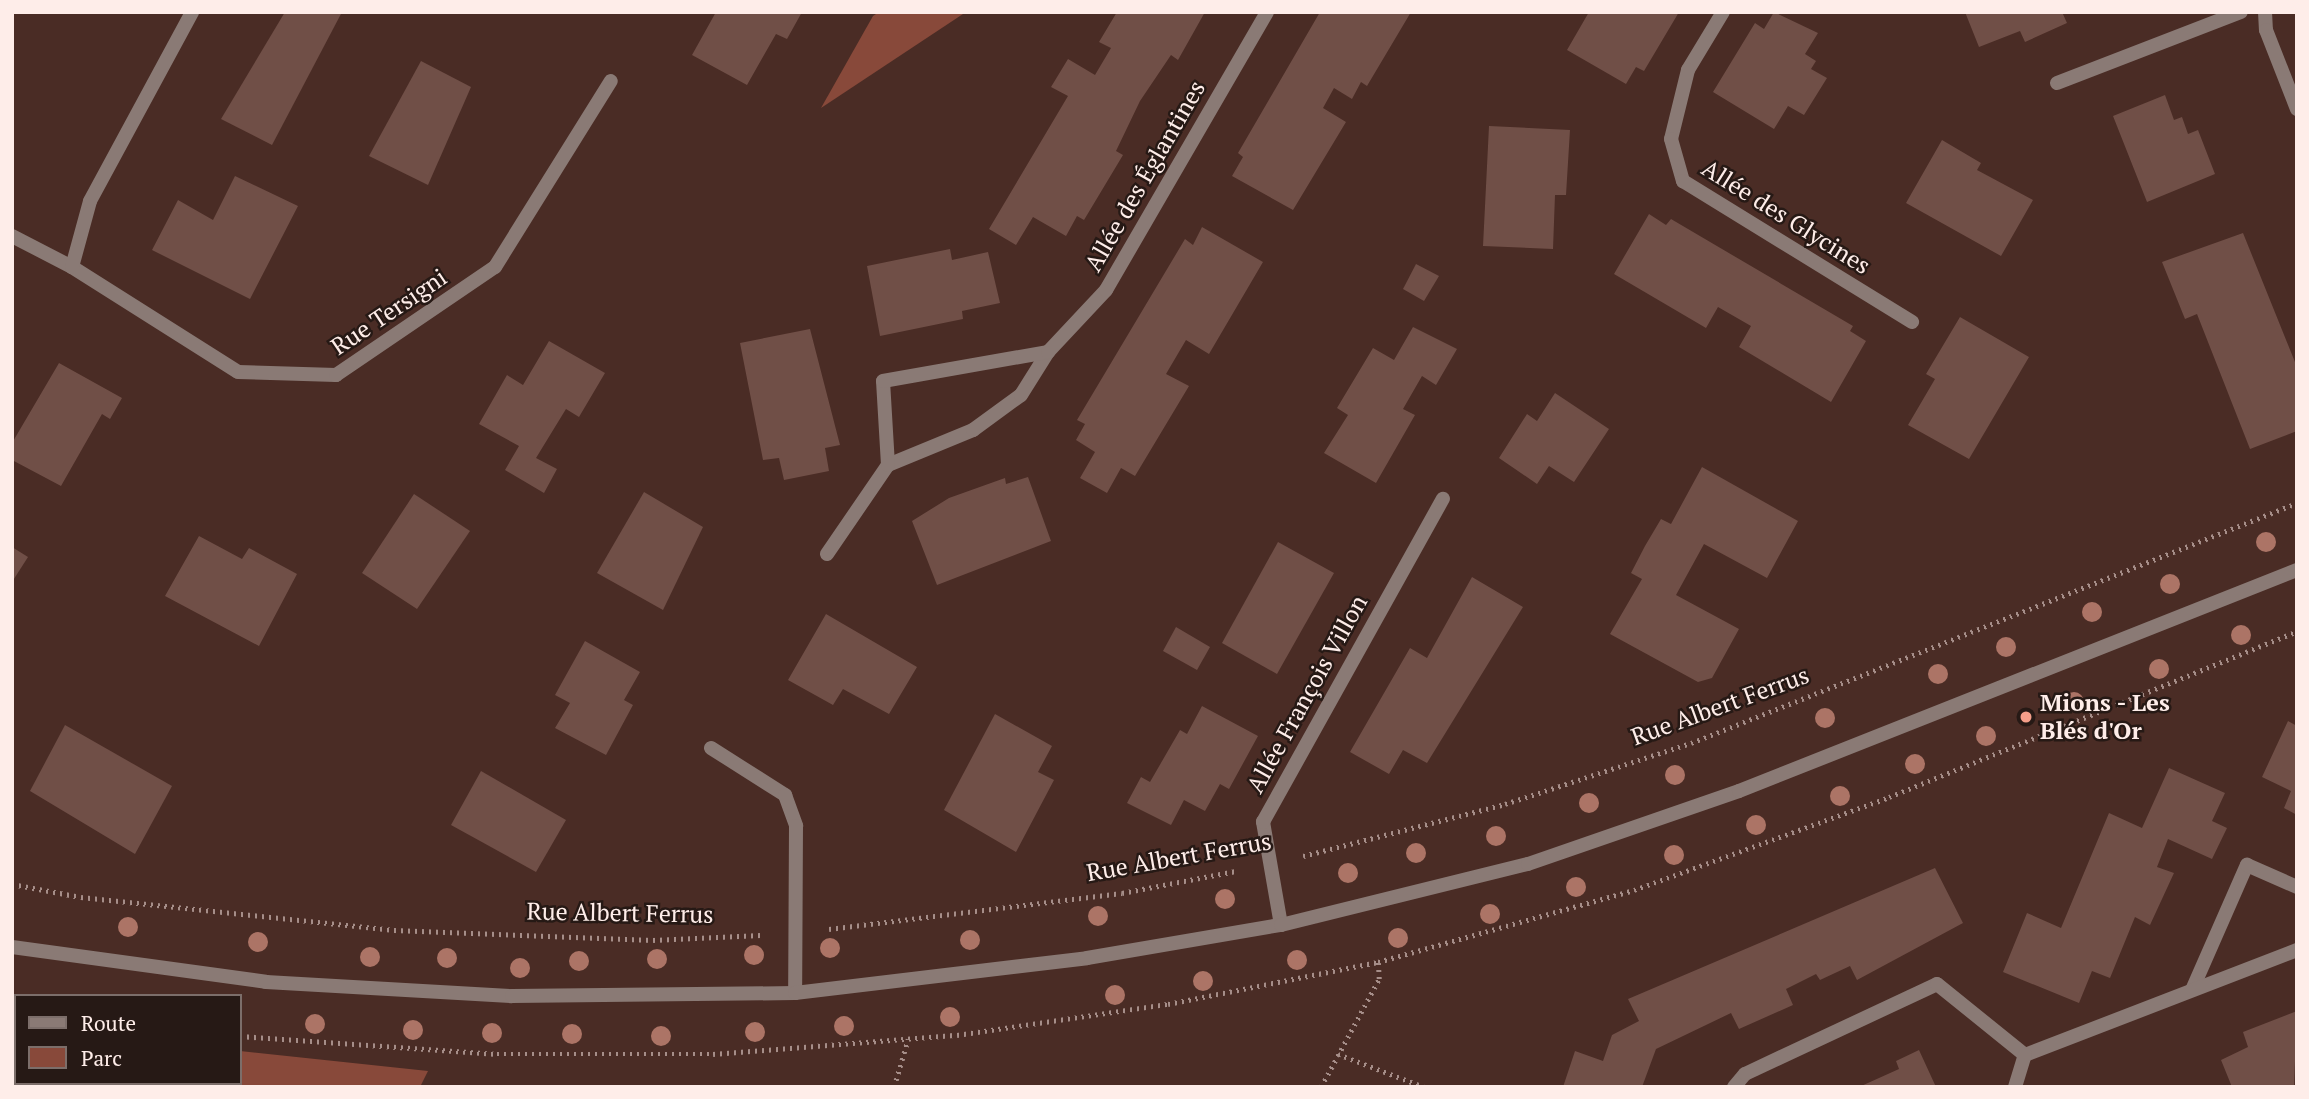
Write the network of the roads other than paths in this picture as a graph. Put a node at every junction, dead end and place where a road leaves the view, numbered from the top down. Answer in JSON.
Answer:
{"nodes":[{"id":1,"x":192,"y":12,"type":"edge"},
{"id":2,"x":1267,"y":12,"type":"edge"},
{"id":3,"x":1723,"y":12,"type":"edge"},
{"id":4,"x":2241,"y":12,"type":"edge"},
{"id":5,"x":2265,"y":12,"type":"edge"},
{"id":6,"x":611,"y":81,"type":"dead end"},
{"id":7,"x":2057,"y":83,"type":"dead end"},
{"id":8,"x":2297,"y":110,"type":"edge"},
{"id":9,"x":12,"y":236,"type":"edge"},
{"id":10,"x":72,"y":267,"type":"junction"},
{"id":11,"x":1912,"y":322,"type":"dead end"},
{"id":12,"x":1048,"y":352,"type":"junction"},
{"id":13,"x":888,"y":465,"type":"junction"},
{"id":14,"x":1443,"y":499,"type":"dead end"},
{"id":15,"x":827,"y":554,"type":"dead end"},
{"id":16,"x":2297,"y":570,"type":"edge"},
{"id":17,"x":711,"y":748,"type":"dead end"},
{"id":18,"x":2297,"y":887,"type":"edge"},
{"id":19,"x":1281,"y":925,"type":"junction"},
{"id":20,"x":12,"y":947,"type":"edge"},
{"id":21,"x":2297,"y":950,"type":"edge"},
{"id":22,"x":2192,"y":990,"type":"junction"},
{"id":23,"x":795,"y":993,"type":"junction"},
{"id":24,"x":2025,"y":1055,"type":"junction"},
{"id":25,"x":1734,"y":1087,"type":"edge"},
{"id":26,"x":2015,"y":1087,"type":"edge"}],
"edges":[{"from":1,"to":10,"type":"street"},
{"from":2,"to":12,"type":"street","name":"Allée des Églantines"},
{"from":3,"to":11,"type":"street","name":"Allée des Glycines"},
{"from":4,"to":7,"type":"street"},
{"from":5,"to":8,"type":"street"},
{"from":6,"to":10,"type":"street","name":"Rue Tersigni"},
{"from":9,"to":10,"type":"street","name":"Rue Tersigni"},
{"from":12,"to":13,"type":"street","name":"Allée des Églantines"},
{"from":12,"to":13,"type":"street"},
{"from":13,"to":15,"type":"street"},
{"from":14,"to":19,"type":"street","name":"Allée François Villon"},
{"from":16,"to":19,"type":"street"},
{"from":17,"to":23,"type":"street"},
{"from":18,"to":22,"type":"street"},
{"from":19,"to":23,"type":"street"},
{"from":20,"to":23,"type":"street"},
{"from":21,"to":22,"type":"street"},
{"from":22,"to":24,"type":"street"},
{"from":24,"to":25,"type":"street"},
{"from":24,"to":26,"type":"street"}]}
